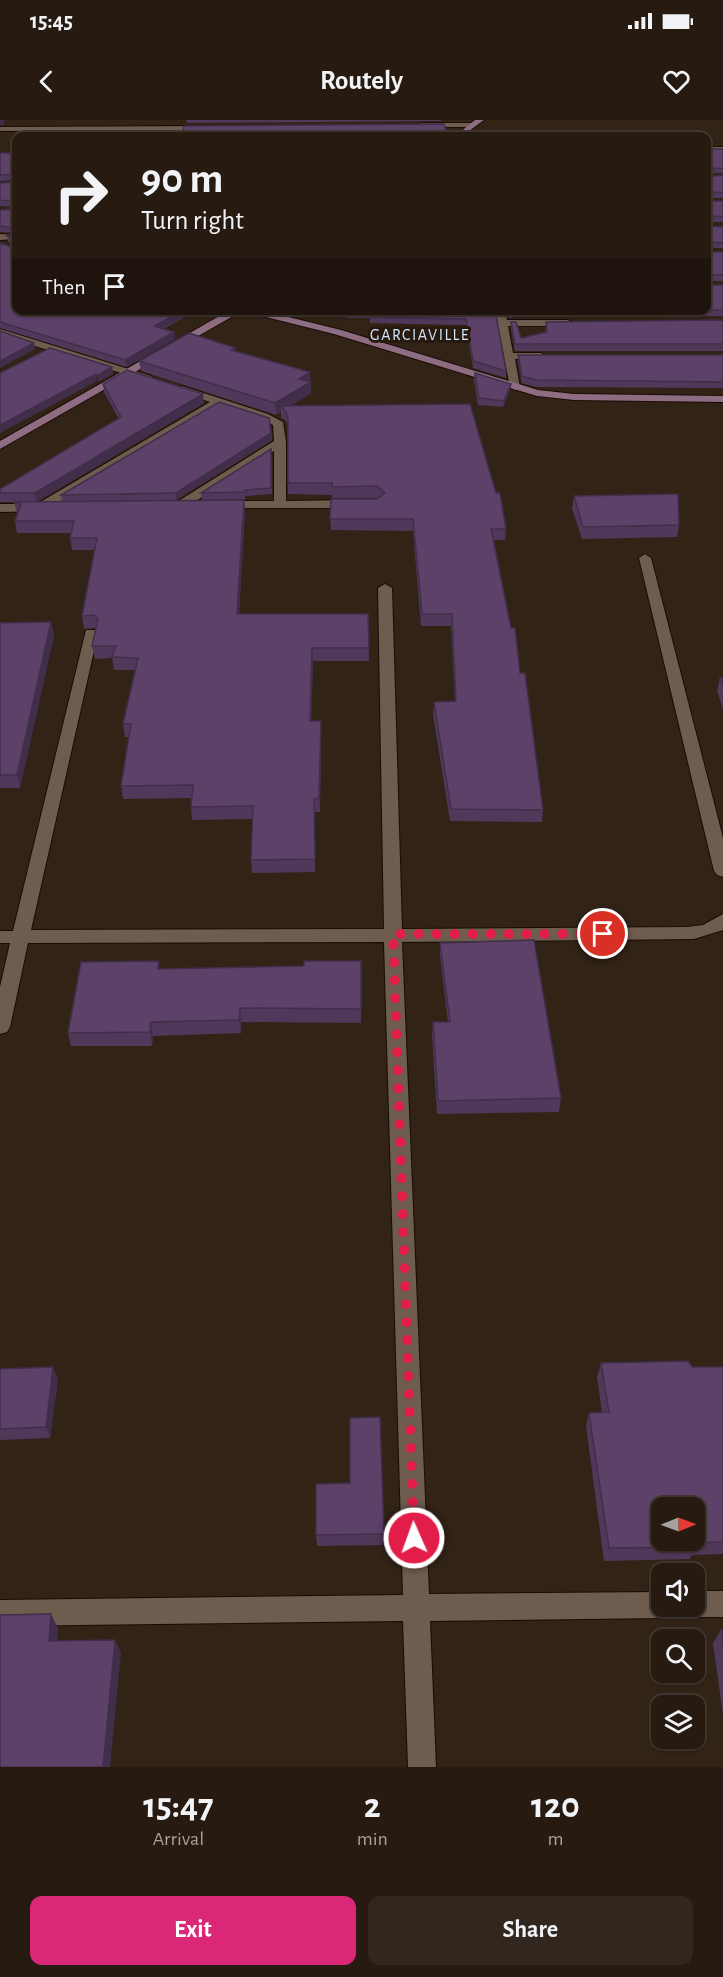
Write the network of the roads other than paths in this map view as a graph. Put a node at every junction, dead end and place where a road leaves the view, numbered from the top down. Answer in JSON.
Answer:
{"nodes":[{"id":1,"x":476,"y":122,"type":"edge"},
{"id":2,"x":414,"y":125,"type":"edge"},
{"id":3,"x":216,"y":128,"type":"edge"},
{"id":4,"x":0,"y":129,"type":"edge"},
{"id":5,"x":463,"y":132,"type":"edge"},
{"id":6,"x":229,"y":315,"type":"edge"},
{"id":7,"x":267,"y":315,"type":"edge"},
{"id":8,"x":501,"y":315,"type":"edge"},
{"id":9,"x":502,"y":323,"type":"junction"},
{"id":10,"x":584,"y":323,"type":"edge"},
{"id":11,"x":0,"y":332,"type":"edge"},
{"id":12,"x":52,"y":347,"type":"junction"},
{"id":13,"x":41,"y":353,"type":"edge"},
{"id":14,"x":510,"y":356,"type":"junction"},
{"id":15,"x":557,"y":356,"type":"edge"},
{"id":16,"x":130,"y":373,"type":"junction"},
{"id":17,"x":514,"y":387,"type":"junction"},
{"id":18,"x":723,"y":399,"type":"edge"},
{"id":19,"x":219,"y":401,"type":"junction"},
{"id":20,"x":280,"y":442,"type":"junction"},
{"id":21,"x":0,"y":446,"type":"edge"},
{"id":22,"x":280,"y":504,"type":"junction"},
{"id":23,"x":367,"y":504,"type":"edge"},
{"id":24,"x":64,"y":507,"type":"edge"},
{"id":25,"x":0,"y":508,"type":"edge"},
{"id":26,"x":40,"y":508,"type":"junction"},
{"id":27,"x":645,"y":558,"type":"dead end"},
{"id":28,"x":385,"y":588,"type":"dead end"},
{"id":29,"x":91,"y":633,"type":"edge"},
{"id":30,"x":723,"y":870,"type":"edge"},
{"id":31,"x":723,"y":920,"type":"edge"},
{"id":32,"x":393,"y":934,"type":"junction"},
{"id":33,"x":0,"y":936,"type":"edge"},
{"id":34,"x":21,"y":936,"type":"junction"},
{"id":35,"x":0,"y":1027,"type":"edge"},
{"id":36,"x":705,"y":1604,"type":"edge"},
{"id":37,"x":723,"y":1604,"type":"edge"},
{"id":38,"x":651,"y":1605,"type":"edge"},
{"id":39,"x":416,"y":1607,"type":"junction"},
{"id":40,"x":0,"y":1613,"type":"edge"},
{"id":41,"x":422,"y":1767,"type":"edge"}],
"edges":[{"from":1,"to":2,"type":"street"},
{"from":1,"to":5,"type":"street"},
{"from":3,"to":4,"type":"street"},
{"from":6,"to":16,"type":"street"},
{"from":7,"to":17,"type":"street"},
{"from":8,"to":9,"type":"street"},
{"from":9,"to":10,"type":"street"},
{"from":9,"to":14,"type":"street"},
{"from":11,"to":12,"type":"street"},
{"from":12,"to":13,"type":"street"},
{"from":12,"to":16,"type":"street"},
{"from":14,"to":15,"type":"street"},
{"from":14,"to":17,"type":"street"},
{"from":16,"to":19,"type":"street"},
{"from":16,"to":21,"type":"street"},
{"from":17,"to":18,"type":"street"},
{"from":19,"to":20,"type":"street"},
{"from":19,"to":26,"type":"street"},
{"from":20,"to":22,"type":"street"},
{"from":20,"to":22,"type":"street"},
{"from":22,"to":23,"type":"street"},
{"from":24,"to":26,"type":"street"},
{"from":25,"to":26,"type":"street"},
{"from":27,"to":30,"type":"street"},
{"from":28,"to":32,"type":"street"},
{"from":29,"to":34,"type":"street"},
{"from":31,"to":32,"type":"street"},
{"from":32,"to":34,"type":"street"},
{"from":32,"to":39,"type":"street"},
{"from":33,"to":34,"type":"street"},
{"from":34,"to":35,"type":"street"},
{"from":36,"to":37,"type":"street"},
{"from":38,"to":39,"type":"street"},
{"from":39,"to":40,"type":"street"},
{"from":39,"to":41,"type":"street"}]}
